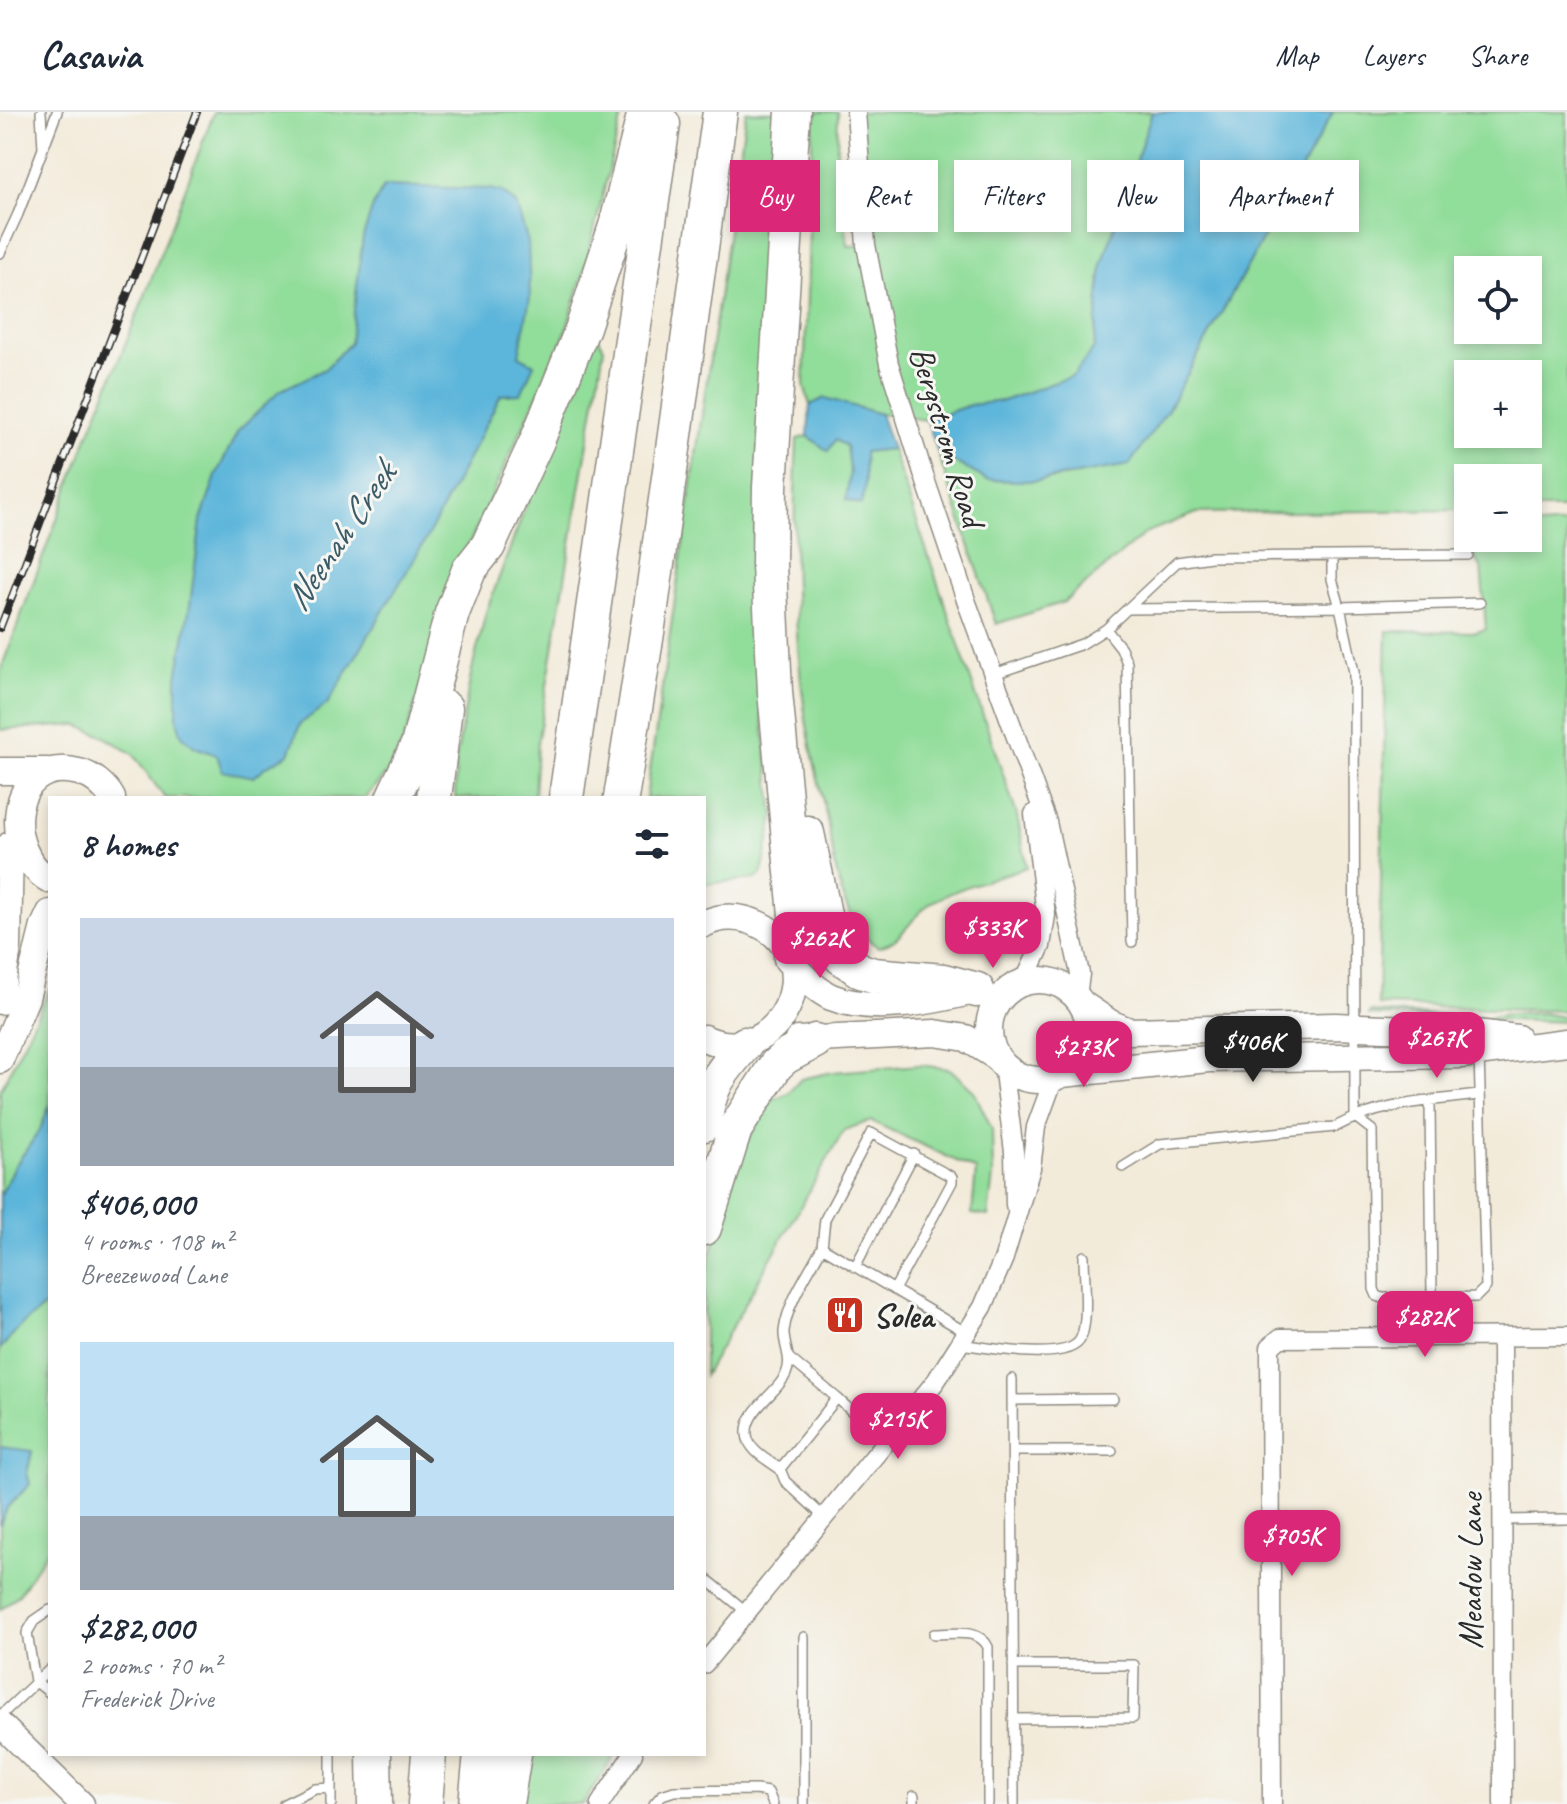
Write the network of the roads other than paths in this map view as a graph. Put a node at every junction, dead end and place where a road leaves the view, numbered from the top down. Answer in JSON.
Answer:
{"nodes":[{"id":1,"x":41,"y":112,"type":"edge"},
{"id":2,"x":57,"y":112,"type":"edge"},
{"id":3,"x":645,"y":112,"type":"edge"},
{"id":4,"x":665,"y":112,"type":"edge"},
{"id":5,"x":720,"y":112,"type":"edge"},
{"id":6,"x":793,"y":112,"type":"edge"},
{"id":7,"x":856,"y":112,"type":"edge"},
{"id":8,"x":43,"y":152,"type":"junction"},
{"id":9,"x":3,"y":241,"type":"edge"},
{"id":10,"x":0,"y":253,"type":"edge"},
{"id":11,"x":488,"y":546,"type":"junction"},
{"id":12,"x":1468,"y":555,"type":"dead end"},
{"id":13,"x":1332,"y":556,"type":"junction"},
{"id":14,"x":1480,"y":603,"type":"dead end"},
{"id":15,"x":1340,"y":607,"type":"junction"},
{"id":16,"x":1128,"y":609,"type":"junction"},
{"id":17,"x":1106,"y":629,"type":"junction"},
{"id":18,"x":775,"y":656,"type":"junction"},
{"id":19,"x":994,"y":674,"type":"junction"},
{"id":20,"x":1027,"y":767,"type":"junction"},
{"id":21,"x":0,"y":771,"type":"edge"},
{"id":22,"x":51,"y":771,"type":"junction"},
{"id":23,"x":112,"y":796,"type":"edge"},
{"id":24,"x":394,"y":796,"type":"edge"},
{"id":25,"x":434,"y":796,"type":"edge"},
{"id":26,"x":566,"y":796,"type":"edge"},
{"id":27,"x":621,"y":796,"type":"edge"},
{"id":28,"x":6,"y":833,"type":"edge"},
{"id":29,"x":48,"y":879,"type":"edge"},
{"id":30,"x":48,"y":917,"type":"edge"},
{"id":31,"x":706,"y":922,"type":"edge"},
{"id":32,"x":1132,"y":942,"type":"dead end"},
{"id":33,"x":792,"y":962,"type":"junction"},
{"id":34,"x":1019,"y":983,"type":"junction"},
{"id":35,"x":977,"y":990,"type":"junction"},
{"id":36,"x":1080,"y":1000,"type":"junction"},
{"id":37,"x":0,"y":1001,"type":"edge"},
{"id":38,"x":1354,"y":1027,"type":"junction"},
{"id":39,"x":706,"y":1039,"type":"edge"},
{"id":40,"x":815,"y":1041,"type":"junction"},
{"id":41,"x":750,"y":1042,"type":"junction"},
{"id":42,"x":1560,"y":1042,"type":"edge"},
{"id":43,"x":1479,"y":1053,"type":"junction"},
{"id":44,"x":1354,"y":1059,"type":"junction"},
{"id":45,"x":0,"y":1060,"type":"edge"},
{"id":46,"x":999,"y":1060,"type":"junction"},
{"id":47,"x":1058,"y":1076,"type":"junction"},
{"id":48,"x":1479,"y":1095,"type":"junction"},
{"id":49,"x":1430,"y":1101,"type":"junction"},
{"id":50,"x":706,"y":1112,"type":"edge"},
{"id":51,"x":1355,"y":1117,"type":"junction"},
{"id":52,"x":914,"y":1154,"type":"junction"},
{"id":53,"x":1123,"y":1167,"type":"dead end"},
{"id":54,"x":1016,"y":1216,"type":"junction"},
{"id":55,"x":706,"y":1222,"type":"edge"},
{"id":56,"x":822,"y":1247,"type":"junction"},
{"id":57,"x":1084,"y":1256,"type":"dead end"},
{"id":58,"x":855,"y":1267,"type":"junction"},
{"id":59,"x":894,"y":1290,"type":"junction"},
{"id":60,"x":1432,"y":1298,"type":"junction"},
{"id":61,"x":1567,"y":1336,"type":"edge"},
{"id":62,"x":1502,"y":1337,"type":"junction"},
{"id":63,"x":964,"y":1338,"type":"junction"},
{"id":64,"x":789,"y":1358,"type":"junction"},
{"id":65,"x":1012,"y":1379,"type":"dead end"},
{"id":66,"x":837,"y":1398,"type":"junction"},
{"id":67,"x":1113,"y":1399,"type":"dead end"},
{"id":68,"x":1012,"y":1400,"type":"junction"},
{"id":69,"x":886,"y":1442,"type":"junction"},
{"id":70,"x":1013,"y":1451,"type":"junction"},
{"id":71,"x":1112,"y":1451,"type":"dead end"},
{"id":72,"x":780,"y":1469,"type":"junction"},
{"id":73,"x":824,"y":1517,"type":"junction"},
{"id":74,"x":1567,"y":1519,"type":"edge"},
{"id":75,"x":1501,"y":1520,"type":"junction"},
{"id":76,"x":706,"y":1579,"type":"edge"},
{"id":77,"x":48,"y":1611,"type":"edge"},
{"id":78,"x":748,"y":1613,"type":"junction"},
{"id":79,"x":934,"y":1634,"type":"dead end"},
{"id":80,"x":804,"y":1637,"type":"dead end"},
{"id":81,"x":706,"y":1662,"type":"edge"},
{"id":82,"x":1013,"y":1665,"type":"junction"},
{"id":83,"x":48,"y":1671,"type":"edge"},
{"id":84,"x":35,"y":1681,"type":"junction"},
{"id":85,"x":48,"y":1691,"type":"edge"},
{"id":86,"x":0,"y":1716,"type":"edge"},
{"id":87,"x":1013,"y":1719,"type":"junction"},
{"id":88,"x":0,"y":1724,"type":"edge"},
{"id":89,"x":331,"y":1756,"type":"edge"},
{"id":90,"x":374,"y":1756,"type":"edge"},
{"id":91,"x":429,"y":1756,"type":"edge"},
{"id":92,"x":481,"y":1756,"type":"edge"},
{"id":93,"x":514,"y":1756,"type":"edge"},
{"id":94,"x":632,"y":1756,"type":"edge"},
{"id":95,"x":331,"y":1788,"type":"junction"},
{"id":96,"x":82,"y":1804,"type":"edge"},
{"id":97,"x":284,"y":1804,"type":"edge"},
{"id":98,"x":331,"y":1804,"type":"edge"},
{"id":99,"x":375,"y":1804,"type":"edge"},
{"id":100,"x":425,"y":1804,"type":"edge"},
{"id":101,"x":476,"y":1804,"type":"edge"},
{"id":102,"x":506,"y":1804,"type":"edge"},
{"id":103,"x":600,"y":1804,"type":"edge"},
{"id":104,"x":654,"y":1804,"type":"edge"},
{"id":105,"x":773,"y":1804,"type":"edge"},
{"id":106,"x":804,"y":1804,"type":"edge"},
{"id":107,"x":988,"y":1804,"type":"edge"},
{"id":108,"x":1014,"y":1804,"type":"edge"},
{"id":109,"x":1272,"y":1804,"type":"edge"},
{"id":110,"x":1503,"y":1804,"type":"edge"}],
"edges":[{"from":1,"to":8,"type":"lane"},
{"from":2,"to":8,"type":"lane"},
{"from":3,"to":11,"type":"highway"},
{"from":4,"to":26,"type":"highway"},
{"from":5,"to":27,"type":"highway"},
{"from":6,"to":18,"type":"highway"},
{"from":7,"to":19,"type":"street","name":"Bergstrom Road"},
{"from":8,"to":9,"type":"lane"},
{"from":9,"to":10,"type":"lane"},
{"from":11,"to":24,"type":"highway"},
{"from":11,"to":25,"type":"highway"},
{"from":12,"to":13,"type":"lane"},
{"from":13,"to":15,"type":"lane"},
{"from":13,"to":16,"type":"lane"},
{"from":14,"to":15,"type":"lane"},
{"from":15,"to":16,"type":"lane"},
{"from":15,"to":38,"type":"lane"},
{"from":16,"to":17,"type":"lane"},
{"from":17,"to":19,"type":"lane"},
{"from":17,"to":32,"type":"lane"},
{"from":18,"to":33,"type":"highway"},
{"from":18,"to":35,"type":"highway"},
{"from":19,"to":20,"type":"street","name":"Bergstrom Road"},
{"from":20,"to":34,"type":"street","name":"Bergstrom Road"},
{"from":20,"to":36,"type":"street","name":"Bergstrom Road"},
{"from":21,"to":22,"type":"main road"},
{"from":22,"to":23,"type":"main road"},
{"from":22,"to":28,"type":"main road"},
{"from":28,"to":29,"type":"main road"},
{"from":28,"to":37,"type":"main road"},
{"from":30,"to":45,"type":"main road"},
{"from":31,"to":33,"type":"main road"},
{"from":33,"to":35,"type":"main road"},
{"from":33,"to":41,"type":"main road"},
{"from":34,"to":35,"type":"main road"},
{"from":34,"to":36,"type":"main road"},
{"from":34,"to":46,"type":"main road"},
{"from":36,"to":38,"type":"main road"},
{"from":36,"to":47,"type":"main road"},
{"from":38,"to":42,"type":"main road"},
{"from":38,"to":44,"type":"lane"},
{"from":39,"to":41,"type":"main road"},
{"from":40,"to":41,"type":"main road"},
{"from":40,"to":46,"type":"main road"},
{"from":40,"to":55,"type":"highway"},
{"from":41,"to":50,"type":"highway"},
{"from":42,"to":43,"type":"main road"},
{"from":43,"to":44,"type":"main road"},
{"from":43,"to":48,"type":"lane"},
{"from":44,"to":47,"type":"main road"},
{"from":44,"to":51,"type":"lane"},
{"from":46,"to":47,"type":"main road"},
{"from":46,"to":54,"type":"street"},
{"from":47,"to":54,"type":"street"},
{"from":48,"to":49,"type":"lane"},
{"from":48,"to":60,"type":"lane"},
{"from":49,"to":51,"type":"lane"},
{"from":49,"to":60,"type":"lane"},
{"from":51,"to":53,"type":"lane"},
{"from":51,"to":60,"type":"lane"},
{"from":52,"to":56,"type":"lane"},
{"from":52,"to":58,"type":"lane"},
{"from":52,"to":59,"type":"lane"},
{"from":54,"to":63,"type":"street"},
{"from":56,"to":58,"type":"lane"},
{"from":56,"to":64,"type":"lane"},
{"from":57,"to":63,"type":"lane"},
{"from":58,"to":59,"type":"lane"},
{"from":59,"to":63,"type":"lane"},
{"from":61,"to":62,"type":"street"},
{"from":62,"to":75,"type":"street","name":"Meadow Lane"},
{"from":62,"to":109,"type":"street"},
{"from":63,"to":69,"type":"street"},
{"from":64,"to":66,"type":"lane"},
{"from":64,"to":72,"type":"lane"},
{"from":65,"to":68,"type":"lane"},
{"from":66,"to":69,"type":"lane"},
{"from":66,"to":72,"type":"lane"},
{"from":67,"to":68,"type":"lane"},
{"from":68,"to":70,"type":"lane"},
{"from":69,"to":73,"type":"street"},
{"from":70,"to":71,"type":"lane"},
{"from":70,"to":82,"type":"lane"},
{"from":72,"to":73,"type":"lane"},
{"from":73,"to":78,"type":"street"},
{"from":74,"to":75,"type":"lane"},
{"from":75,"to":110,"type":"street","name":"Meadow Lane"},
{"from":76,"to":78,"type":"lane"},
{"from":77,"to":84,"type":"lane"},
{"from":78,"to":81,"type":"street"},
{"from":79,"to":107,"type":"lane"},
{"from":80,"to":106,"type":"lane"},
{"from":82,"to":87,"type":"lane"},
{"from":82,"to":87,"type":"lane"},
{"from":83,"to":84,"type":"lane"},
{"from":84,"to":85,"type":"lane"},
{"from":84,"to":86,"type":"lane"},
{"from":87,"to":108,"type":"lane"},
{"from":88,"to":96,"type":"street"},
{"from":89,"to":95,"type":"lane"},
{"from":90,"to":99,"type":"highway"},
{"from":91,"to":100,"type":"highway"},
{"from":92,"to":101,"type":"highway"},
{"from":93,"to":102,"type":"highway"},
{"from":94,"to":103,"type":"street"},
{"from":95,"to":97,"type":"lane"},
{"from":95,"to":98,"type":"lane"},
{"from":104,"to":105,"type":"lane"}]}
